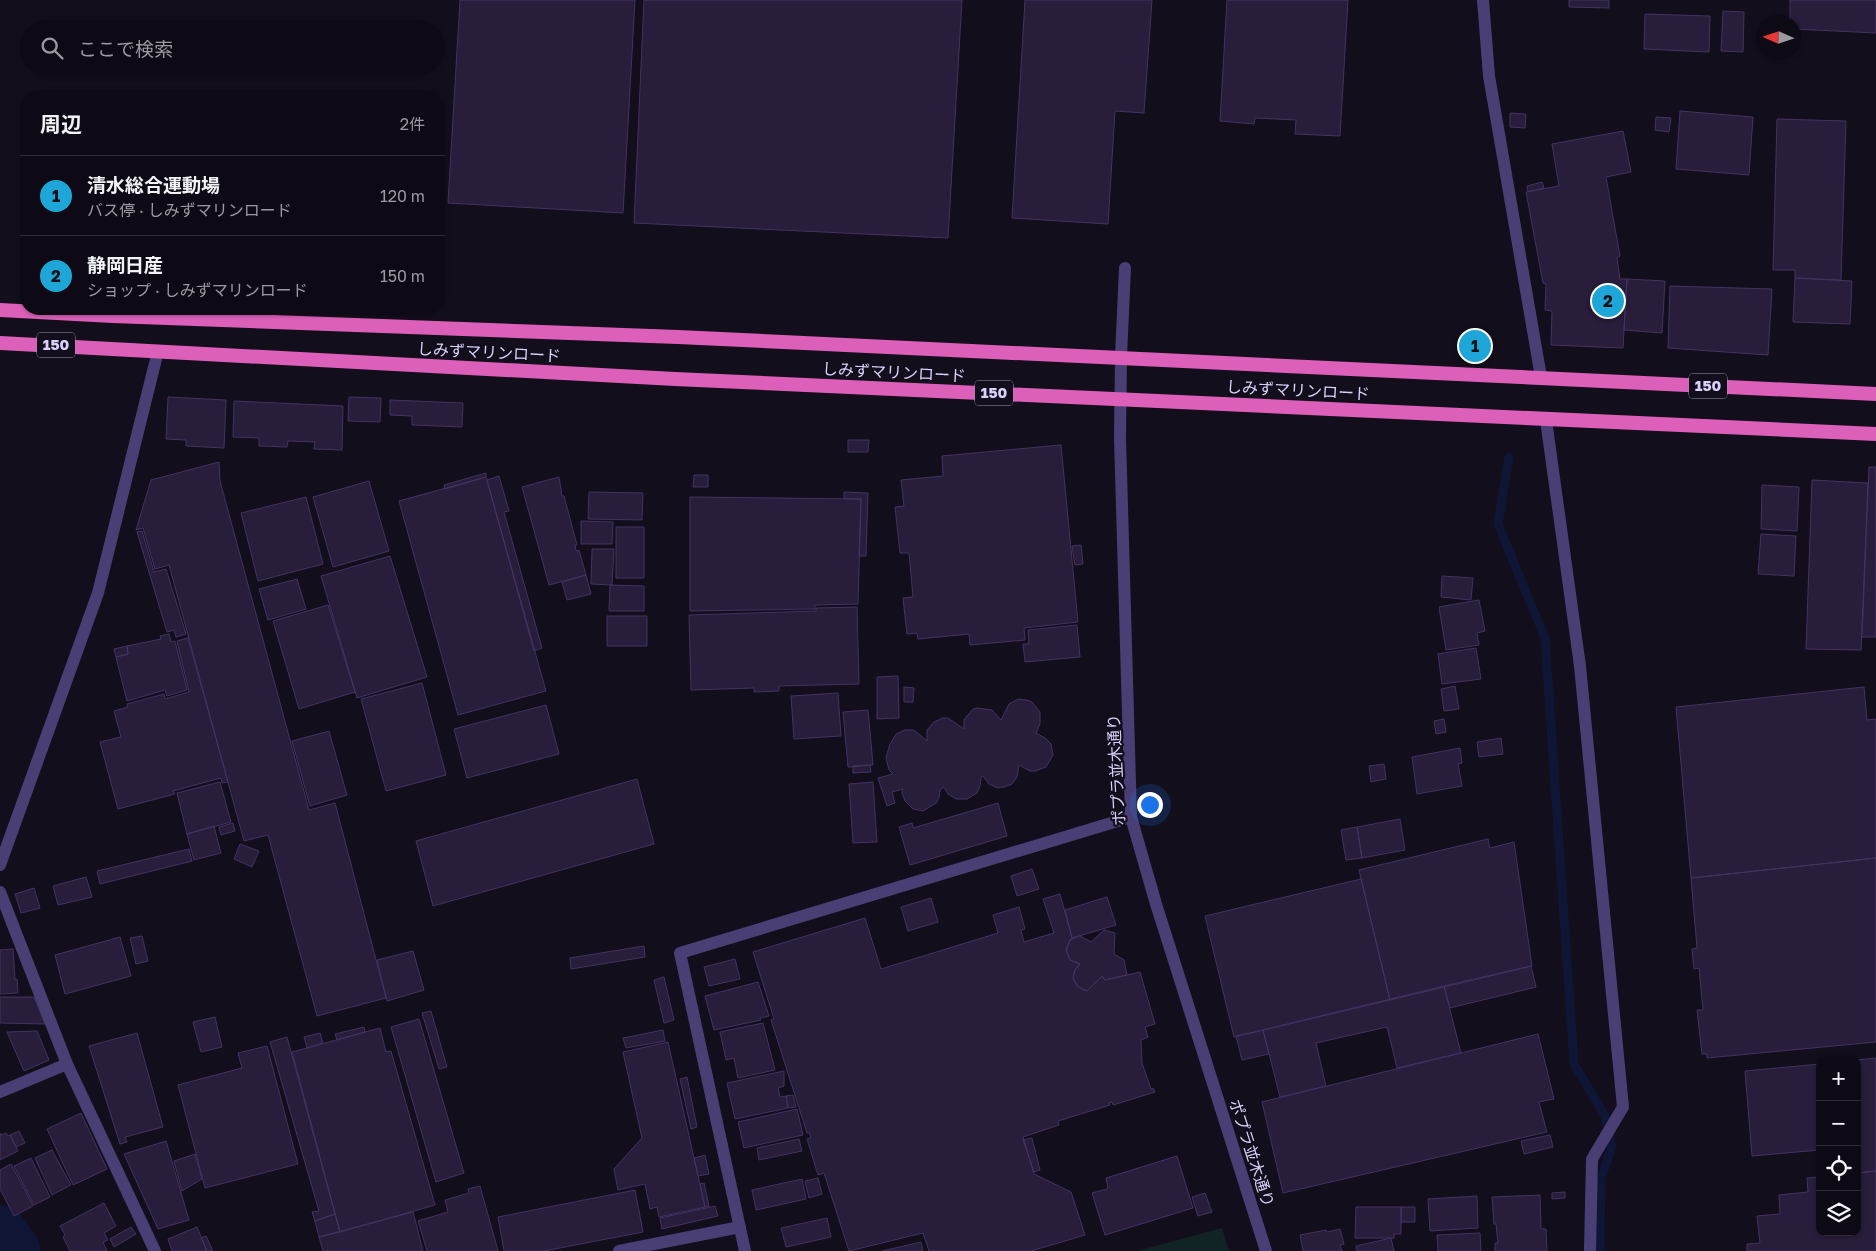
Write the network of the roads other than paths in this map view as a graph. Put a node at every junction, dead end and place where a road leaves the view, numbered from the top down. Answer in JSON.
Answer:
{"nodes":[{"id":1,"x":1483,"y":0,"type":"edge"},
{"id":2,"x":1125,"y":268,"type":"dead end"},
{"id":3,"x":0,"y":310,"type":"edge"},
{"id":4,"x":20,"y":311,"type":"edge"},
{"id":5,"x":94,"y":315,"type":"edge"},
{"id":6,"x":0,"y":343,"type":"edge"},
{"id":7,"x":158,"y":351,"type":"junction"},
{"id":8,"x":1122,"y":356,"type":"junction"},
{"id":9,"x":1541,"y":378,"type":"junction"},
{"id":10,"x":1876,"y":394,"type":"edge"},
{"id":11,"x":1120,"y":399,"type":"junction"},
{"id":12,"x":1546,"y":420,"type":"junction"},
{"id":13,"x":1876,"y":434,"type":"edge"},
{"id":14,"x":1131,"y":817,"type":"junction"},
{"id":15,"x":0,"y":865,"type":"edge"},
{"id":16,"x":0,"y":892,"type":"edge"},
{"id":17,"x":68,"y":1064,"type":"junction"},
{"id":18,"x":0,"y":1092,"type":"edge"},
{"id":19,"x":740,"y":1227,"type":"junction"},
{"id":20,"x":155,"y":1251,"type":"edge"},
{"id":21,"x":619,"y":1251,"type":"edge"},
{"id":22,"x":745,"y":1251,"type":"edge"},
{"id":23,"x":1266,"y":1251,"type":"edge"},
{"id":24,"x":1590,"y":1251,"type":"edge"}],
"edges":[{"from":1,"to":9,"type":"street"},
{"from":2,"to":8,"type":"street","name":"ポプラ並木通り"},
{"from":3,"to":4,"type":"highway","name":"しみずマリンロード","number":"150"},
{"from":5,"to":8,"type":"highway","name":"しみずマリンロード","number":"150"},
{"from":6,"to":7,"type":"highway","name":"しみずマリンロード","number":"150"},
{"from":7,"to":11,"type":"highway","name":"しみずマリンロード","number":"150"},
{"from":7,"to":15,"type":"street"},
{"from":8,"to":9,"type":"highway","name":"しみずマリンロード","number":"150"},
{"from":8,"to":11,"type":"street","name":"ポプラ並木通り"},
{"from":9,"to":10,"type":"highway","name":"しみずマリンロード","number":"150"},
{"from":11,"to":12,"type":"highway","name":"しみずマリンロード","number":"150"},
{"from":11,"to":14,"type":"street","name":"ポプラ並木通り"},
{"from":12,"to":13,"type":"highway","name":"しみずマリンロード","number":"150"},
{"from":12,"to":24,"type":"street"},
{"from":14,"to":19,"type":"street"},
{"from":14,"to":23,"type":"street","name":"ポプラ並木通り"},
{"from":16,"to":17,"type":"street"},
{"from":17,"to":18,"type":"street"},
{"from":17,"to":20,"type":"street"},
{"from":19,"to":21,"type":"street"},
{"from":19,"to":22,"type":"street"}]}
